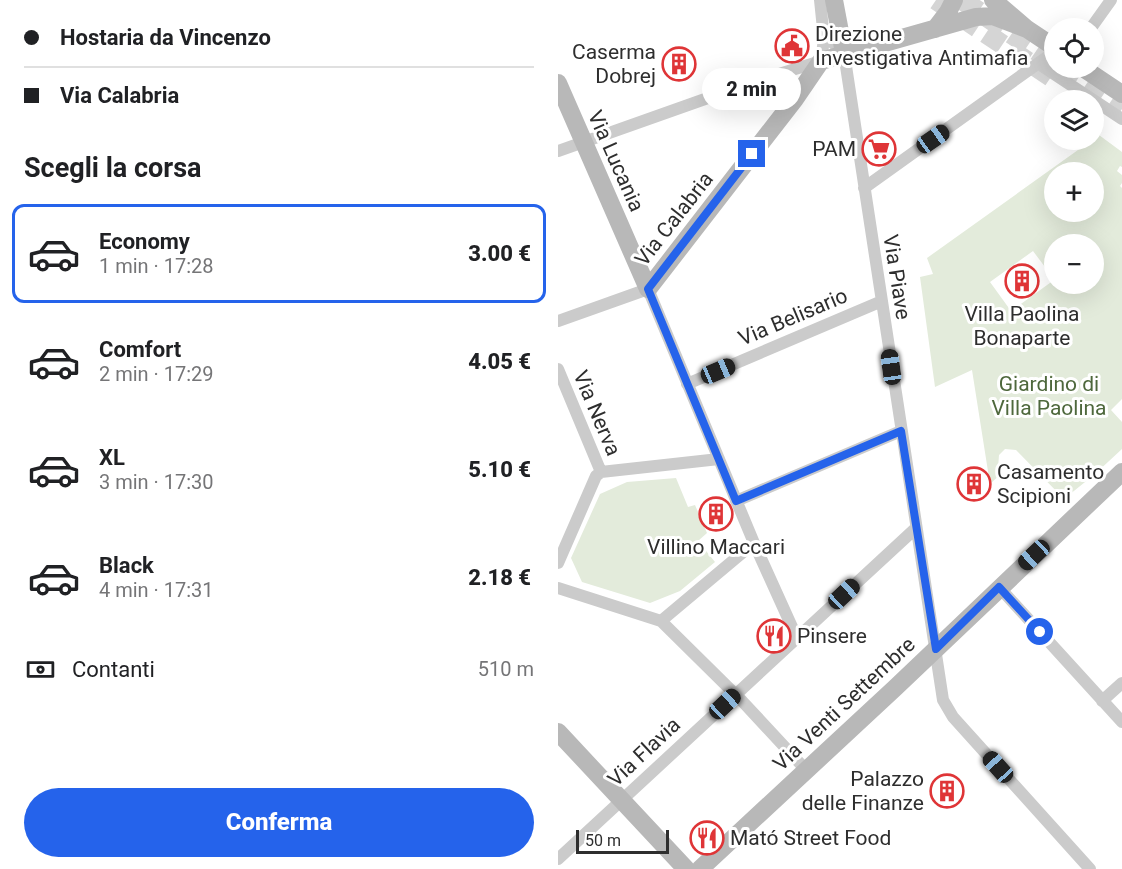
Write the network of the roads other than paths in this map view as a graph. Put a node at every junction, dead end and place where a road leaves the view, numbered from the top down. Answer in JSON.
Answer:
{"nodes":[{"id":1,"x":820,"y":0,"type":"edge"},
{"id":2,"x":834,"y":0,"type":"edge"},
{"id":3,"x":954,"y":0,"type":"edge"},
{"id":4,"x":993,"y":0,"type":"edge"},
{"id":5,"x":1111,"y":0,"type":"edge"},
{"id":6,"x":1098,"y":18,"type":"edge"},
{"id":7,"x":935,"y":28,"type":"junction"},
{"id":8,"x":1027,"y":29,"type":"junction"},
{"id":9,"x":824,"y":31,"type":"junction"},
{"id":10,"x":1044,"y":40,"type":"edge"},
{"id":11,"x":844,"y":53,"type":"junction"},
{"id":12,"x":820,"y":60,"type":"junction"},
{"id":13,"x":1044,"y":60,"type":"edge"},
{"id":14,"x":1039,"y":64,"type":"junction"},
{"id":15,"x":777,"y":74,"type":"junction"},
{"id":16,"x":1098,"y":78,"type":"edge"},
{"id":17,"x":558,"y":83,"type":"edge"},
{"id":18,"x":1122,"y":94,"type":"edge"},
{"id":19,"x":795,"y":99,"type":"junction"},
{"id":20,"x":1122,"y":119,"type":"edge"},
{"id":21,"x":584,"y":142,"type":"junction"},
{"id":22,"x":558,"y":151,"type":"edge"},
{"id":23,"x":864,"y":188,"type":"junction"},
{"id":24,"x":648,"y":289,"type":"junction"},
{"id":25,"x":882,"y":301,"type":"junction"},
{"id":26,"x":558,"y":321,"type":"edge"},
{"id":27,"x":558,"y":369,"type":"edge"},
{"id":28,"x":687,"y":384,"type":"junction"},
{"id":29,"x":901,"y":431,"type":"junction"},
{"id":30,"x":719,"y":459,"type":"junction"},
{"id":31,"x":601,"y":472,"type":"junction"},
{"id":32,"x":1121,"y":475,"type":"edge"},
{"id":33,"x":736,"y":501,"type":"junction"},
{"id":34,"x":916,"y":528,"type":"junction"},
{"id":35,"x":754,"y":543,"type":"junction"},
{"id":36,"x":558,"y":563,"type":"edge"},
{"id":37,"x":999,"y":587,"type":"junction"},
{"id":38,"x":558,"y":588,"type":"edge"},
{"id":39,"x":661,"y":621,"type":"junction"},
{"id":40,"x":797,"y":638,"type":"junction"},
{"id":41,"x":936,"y":649,"type":"junction"},
{"id":42,"x":1122,"y":683,"type":"edge"},
{"id":43,"x":735,"y":694,"type":"junction"},
{"id":44,"x":1102,"y":701,"type":"junction"},
{"id":45,"x":1122,"y":722,"type":"edge"},
{"id":46,"x":558,"y":732,"type":"edge"},
{"id":47,"x":807,"y":771,"type":"junction"},
{"id":48,"x":622,"y":800,"type":"junction"},
{"id":49,"x":558,"y":860,"type":"edge"},
{"id":50,"x":686,"y":869,"type":"edge"},
{"id":51,"x":700,"y":869,"type":"edge"},
{"id":52,"x":1090,"y":869,"type":"edge"}],
"edges":[{"from":1,"to":9,"type":"street"},
{"from":2,"to":11,"type":"street"},
{"from":3,"to":7,"type":"street"},
{"from":4,"to":8,"type":"street"},
{"from":5,"to":6,"type":"street"},
{"from":7,"to":8,"type":"street"},
{"from":7,"to":11,"type":"street"},
{"from":8,"to":10,"type":"street"},
{"from":9,"to":11,"type":"street"},
{"from":9,"to":12,"type":"street"},
{"from":11,"to":12,"type":"street"},
{"from":11,"to":23,"type":"street","name":"Via Piave"},
{"from":12,"to":15,"type":"street"},
{"from":12,"to":19,"type":"street","name":"Via Calabria"},
{"from":13,"to":14,"type":"street"},
{"from":14,"to":20,"type":"street"},
{"from":14,"to":23,"type":"street"},
{"from":15,"to":19,"type":"street"},
{"from":15,"to":21,"type":"street"},
{"from":16,"to":18,"type":"street"},
{"from":17,"to":21,"type":"street","name":"Via Lucania"},
{"from":19,"to":24,"type":"street","name":"Via Calabria"},
{"from":21,"to":22,"type":"street"},
{"from":21,"to":24,"type":"street","name":"Via Lucania"},
{"from":23,"to":25,"type":"street","name":"Via Piave"},
{"from":24,"to":26,"type":"street"},
{"from":24,"to":28,"type":"street"},
{"from":25,"to":28,"type":"street","name":"Via Belisario"},
{"from":25,"to":29,"type":"street","name":"Via Piave"},
{"from":27,"to":31,"type":"street","name":"Via Nerva"},
{"from":28,"to":30,"type":"street"},
{"from":29,"to":33,"type":"street"},
{"from":29,"to":34,"type":"street","name":"Via Piave"},
{"from":30,"to":31,"type":"street"},
{"from":30,"to":33,"type":"street"},
{"from":31,"to":36,"type":"street"},
{"from":32,"to":37,"type":"street","name":"Via Venti Settembre"},
{"from":33,"to":35,"type":"street"},
{"from":34,"to":40,"type":"street","name":"Via Flavia"},
{"from":34,"to":41,"type":"street","name":"Via Piave"},
{"from":35,"to":39,"type":"street"},
{"from":35,"to":40,"type":"street"},
{"from":37,"to":41,"type":"street","name":"Via Venti Settembre"},
{"from":37,"to":44,"type":"street"},
{"from":38,"to":39,"type":"street"},
{"from":39,"to":43,"type":"street"},
{"from":40,"to":43,"type":"street","name":"Via Flavia"},
{"from":41,"to":47,"type":"street","name":"Via Venti Settembre"},
{"from":41,"to":52,"type":"street","name":"Via Piave"},
{"from":42,"to":44,"type":"street"},
{"from":43,"to":47,"type":"street"},
{"from":43,"to":48,"type":"street","name":"Via Flavia"},
{"from":44,"to":45,"type":"street"},
{"from":46,"to":48,"type":"street"},
{"from":47,"to":51,"type":"street","name":"Via Venti Settembre"},
{"from":48,"to":49,"type":"street","name":"Via Flavia"},
{"from":48,"to":50,"type":"street"}]}
